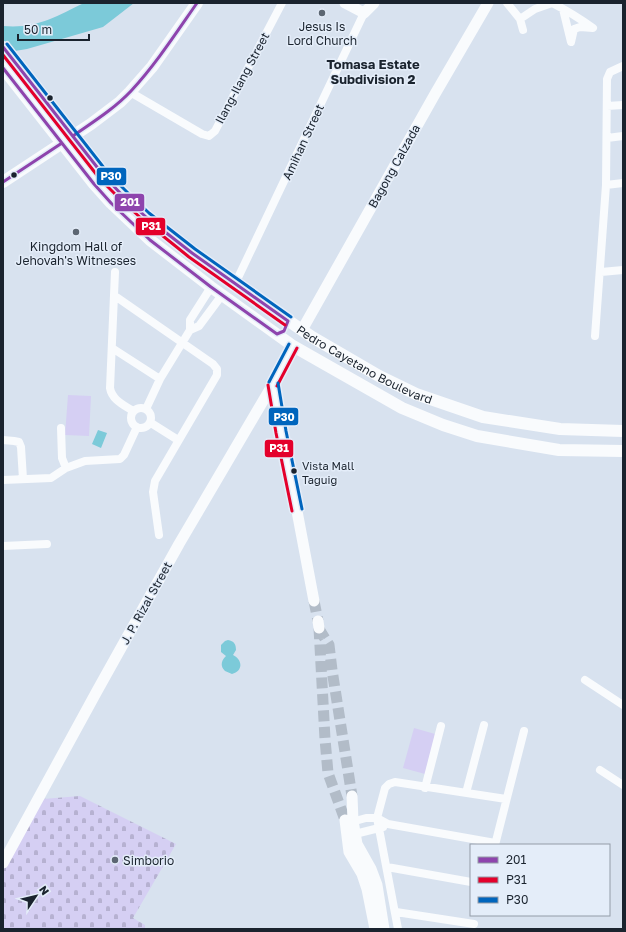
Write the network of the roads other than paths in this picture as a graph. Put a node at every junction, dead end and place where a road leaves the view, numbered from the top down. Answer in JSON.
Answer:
{"nodes":[{"id":1,"x":197,"y":3,"type":"edge"},
{"id":2,"x":282,"y":3,"type":"edge"},
{"id":3,"x":345,"y":3,"type":"edge"},
{"id":4,"x":374,"y":3,"type":"edge"},
{"id":5,"x":488,"y":3,"type":"edge"},
{"id":6,"x":507,"y":3,"type":"edge"},
{"id":7,"x":564,"y":9,"type":"junction"},
{"id":8,"x":364,"y":13,"type":"junction"},
{"id":9,"x":520,"y":19,"type":"junction"},
{"id":10,"x":524,"y":30,"type":"dead end"},
{"id":11,"x":3,"y":47,"type":"edge"},
{"id":12,"x":623,"y":66,"type":"edge"},
{"id":13,"x":5,"y":70,"type":"edge"},
{"id":14,"x":130,"y":92,"type":"junction"},
{"id":15,"x":623,"y":105,"type":"edge"},
{"id":16,"x":607,"y":106,"type":"junction"},
{"id":17,"x":73,"y":136,"type":"junction"},
{"id":18,"x":623,"y":136,"type":"edge"},
{"id":19,"x":607,"y":138,"type":"junction"},
{"id":20,"x":62,"y":143,"type":"junction"},
{"id":21,"x":3,"y":182,"type":"edge"},
{"id":22,"x":623,"y":183,"type":"edge"},
{"id":23,"x":606,"y":185,"type":"junction"},
{"id":24,"x":623,"y":270,"type":"edge"},
{"id":25,"x":115,"y":272,"type":"dead end"},
{"id":26,"x":601,"y":272,"type":"junction"},
{"id":27,"x":235,"y":284,"type":"junction"},
{"id":28,"x":211,"y":288,"type":"junction"},
{"id":29,"x":222,"y":295,"type":"junction"},
{"id":30,"x":115,"y":296,"type":"junction"},
{"id":31,"x":288,"y":321,"type":"junction"},
{"id":32,"x":190,"y":330,"type":"junction"},
{"id":33,"x":302,"y":330,"type":"junction"},
{"id":34,"x":277,"y":334,"type":"junction"},
{"id":35,"x":595,"y":336,"type":"dead end"},
{"id":36,"x":183,"y":342,"type":"junction"},
{"id":37,"x":293,"y":346,"type":"junction"},
{"id":38,"x":112,"y":348,"type":"junction"},
{"id":39,"x":160,"y":379,"type":"junction"},
{"id":40,"x":273,"y":384,"type":"junction"},
{"id":41,"x":146,"y":409,"type":"junction"},
{"id":42,"x":133,"y":411,"type":"junction"},
{"id":43,"x":151,"y":423,"type":"junction"},
{"id":44,"x":137,"y":427,"type":"junction"},
{"id":45,"x":61,"y":428,"type":"dead end"},
{"id":46,"x":623,"y":431,"type":"edge"},
{"id":47,"x":3,"y":440,"type":"edge"},
{"id":48,"x":178,"y":440,"type":"junction"},
{"id":49,"x":623,"y":451,"type":"edge"},
{"id":50,"x":66,"y":468,"type":"junction"},
{"id":51,"x":23,"y":479,"type":"junction"},
{"id":52,"x":3,"y":480,"type":"edge"},
{"id":53,"x":159,"y":535,"type":"dead end"},
{"id":54,"x":47,"y":544,"type":"dead end"},
{"id":55,"x":3,"y":546,"type":"edge"},
{"id":56,"x":314,"y":601,"type":"tunnel mouth"},
{"id":57,"x":585,"y":680,"type":"dead end"},
{"id":58,"x":623,"y":705,"type":"edge"},
{"id":59,"x":484,"y":725,"type":"dead end"},
{"id":60,"x":441,"y":726,"type":"dead end"},
{"id":61,"x":524,"y":732,"type":"dead end"},
{"id":62,"x":600,"y":770,"type":"dead end"},
{"id":63,"x":623,"y":785,"type":"edge"},
{"id":64,"x":425,"y":788,"type":"junction"},
{"id":65,"x":466,"y":793,"type":"junction"},
{"id":66,"x":352,"y":796,"type":"tunnel mouth"},
{"id":67,"x":506,"y":799,"type":"junction"},
{"id":68,"x":377,"y":818,"type":"junction"},
{"id":69,"x":348,"y":822,"type":"junction"},
{"id":70,"x":388,"y":824,"type":"junction"},
{"id":71,"x":379,"y":829,"type":"junction"},
{"id":72,"x":351,"y":835,"type":"junction"},
{"id":73,"x":495,"y":844,"type":"edge"},
{"id":74,"x":3,"y":863,"type":"edge"},
{"id":75,"x":387,"y":868,"type":"junction"},
{"id":76,"x":470,"y":882,"type":"edge"},
{"id":77,"x":396,"y":912,"type":"junction"},
{"id":78,"x":477,"y":916,"type":"edge"},
{"id":79,"x":474,"y":927,"type":"edge"},
{"id":80,"x":375,"y":929,"type":"edge"},
{"id":81,"x":384,"y":929,"type":"edge"},
{"id":82,"x":398,"y":929,"type":"edge"}],
"edges":[{"from":1,"to":14,"type":"main road"},
{"from":2,"to":14,"type":"street","name":"Ilang-Ilang Street"},
{"from":3,"to":8,"type":"street"},
{"from":4,"to":8,"type":"street","name":"Amihan Street"},
{"from":5,"to":33,"type":"street","name":"Bagong Calzada"},
{"from":6,"to":9,"type":"street"},
{"from":7,"to":7,"type":"street"},
{"from":7,"to":9,"type":"street"},
{"from":8,"to":27,"type":"street","name":"Amihan Street"},
{"from":9,"to":10,"type":"street"},
{"from":11,"to":17,"type":"main road","name":"Pedro Cayetano Boulevard"},
{"from":12,"to":16,"type":"street"},
{"from":13,"to":20,"type":"main road","name":"Pedro Cayetano Boulevard"},
{"from":14,"to":17,"type":"main road"},
{"from":15,"to":16,"type":"street"},
{"from":16,"to":19,"type":"street"},
{"from":17,"to":20,"type":"main road"},
{"from":17,"to":27,"type":"main road","name":"Pedro Cayetano Boulevard"},
{"from":18,"to":19,"type":"street"},
{"from":19,"to":23,"type":"street"},
{"from":20,"to":21,"type":"main road"},
{"from":20,"to":28,"type":"main road","name":"Pedro Cayetano Boulevard"},
{"from":22,"to":23,"type":"street"},
{"from":23,"to":26,"type":"street"},
{"from":24,"to":26,"type":"street"},
{"from":25,"to":30,"type":"street"},
{"from":26,"to":35,"type":"street"},
{"from":27,"to":31,"type":"main road","name":"Pedro Cayetano Boulevard"},
{"from":28,"to":29,"type":"main road","name":"Pedro Cayetano Boulevard"},
{"from":28,"to":32,"type":"street"},
{"from":29,"to":32,"type":"street"},
{"from":29,"to":34,"type":"main road","name":"Pedro Cayetano Boulevard"},
{"from":30,"to":36,"type":"street"},
{"from":30,"to":38,"type":"street"},
{"from":31,"to":33,"type":"main road","name":"Pedro Cayetano Boulevard"},
{"from":31,"to":34,"type":"main road"},
{"from":32,"to":36,"type":"street"},
{"from":33,"to":46,"type":"main road","name":"Pedro Cayetano Boulevard"},
{"from":34,"to":37,"type":"main road","name":"Pedro Cayetano Boulevard"},
{"from":36,"to":39,"type":"street"},
{"from":36,"to":48,"type":"street"},
{"from":37,"to":40,"type":"street","name":"J. P. Rizal Street"},
{"from":37,"to":49,"type":"main road","name":"Pedro Cayetano Boulevard"},
{"from":38,"to":39,"type":"street"},
{"from":38,"to":42,"type":"street"},
{"from":39,"to":41,"type":"street"},
{"from":40,"to":56,"type":"street"},
{"from":40,"to":74,"type":"street","name":"J. P. Rizal Street"},
{"from":41,"to":42,"type":"street"},
{"from":41,"to":43,"type":"street"},
{"from":42,"to":44,"type":"street"},
{"from":43,"to":44,"type":"street"},
{"from":43,"to":48,"type":"street"},
{"from":44,"to":50,"type":"street"},
{"from":45,"to":50,"type":"street"},
{"from":47,"to":51,"type":"street"},
{"from":48,"to":53,"type":"street"},
{"from":50,"to":51,"type":"street"},
{"from":51,"to":52,"type":"street"},
{"from":54,"to":55,"type":"street"},
{"from":57,"to":58,"type":"street"},
{"from":59,"to":65,"type":"street"},
{"from":60,"to":64,"type":"street"},
{"from":61,"to":67,"type":"street"},
{"from":62,"to":63,"type":"street"},
{"from":64,"to":65,"type":"street"},
{"from":64,"to":68,"type":"street"},
{"from":65,"to":67,"type":"street"},
{"from":66,"to":69,"type":"street"},
{"from":67,"to":73,"type":"street"},
{"from":68,"to":69,"type":"street"},
{"from":68,"to":70,"type":"street"},
{"from":68,"to":71,"type":"street"},
{"from":69,"to":72,"type":"street"},
{"from":70,"to":71,"type":"street"},
{"from":70,"to":73,"type":"street"},
{"from":71,"to":72,"type":"street"},
{"from":71,"to":75,"type":"street"},
{"from":72,"to":80,"type":"street"},
{"from":72,"to":81,"type":"street"},
{"from":75,"to":76,"type":"street"},
{"from":75,"to":77,"type":"street"},
{"from":77,"to":79,"type":"street"},
{"from":77,"to":82,"type":"street"},
{"from":78,"to":79,"type":"street"}]}
